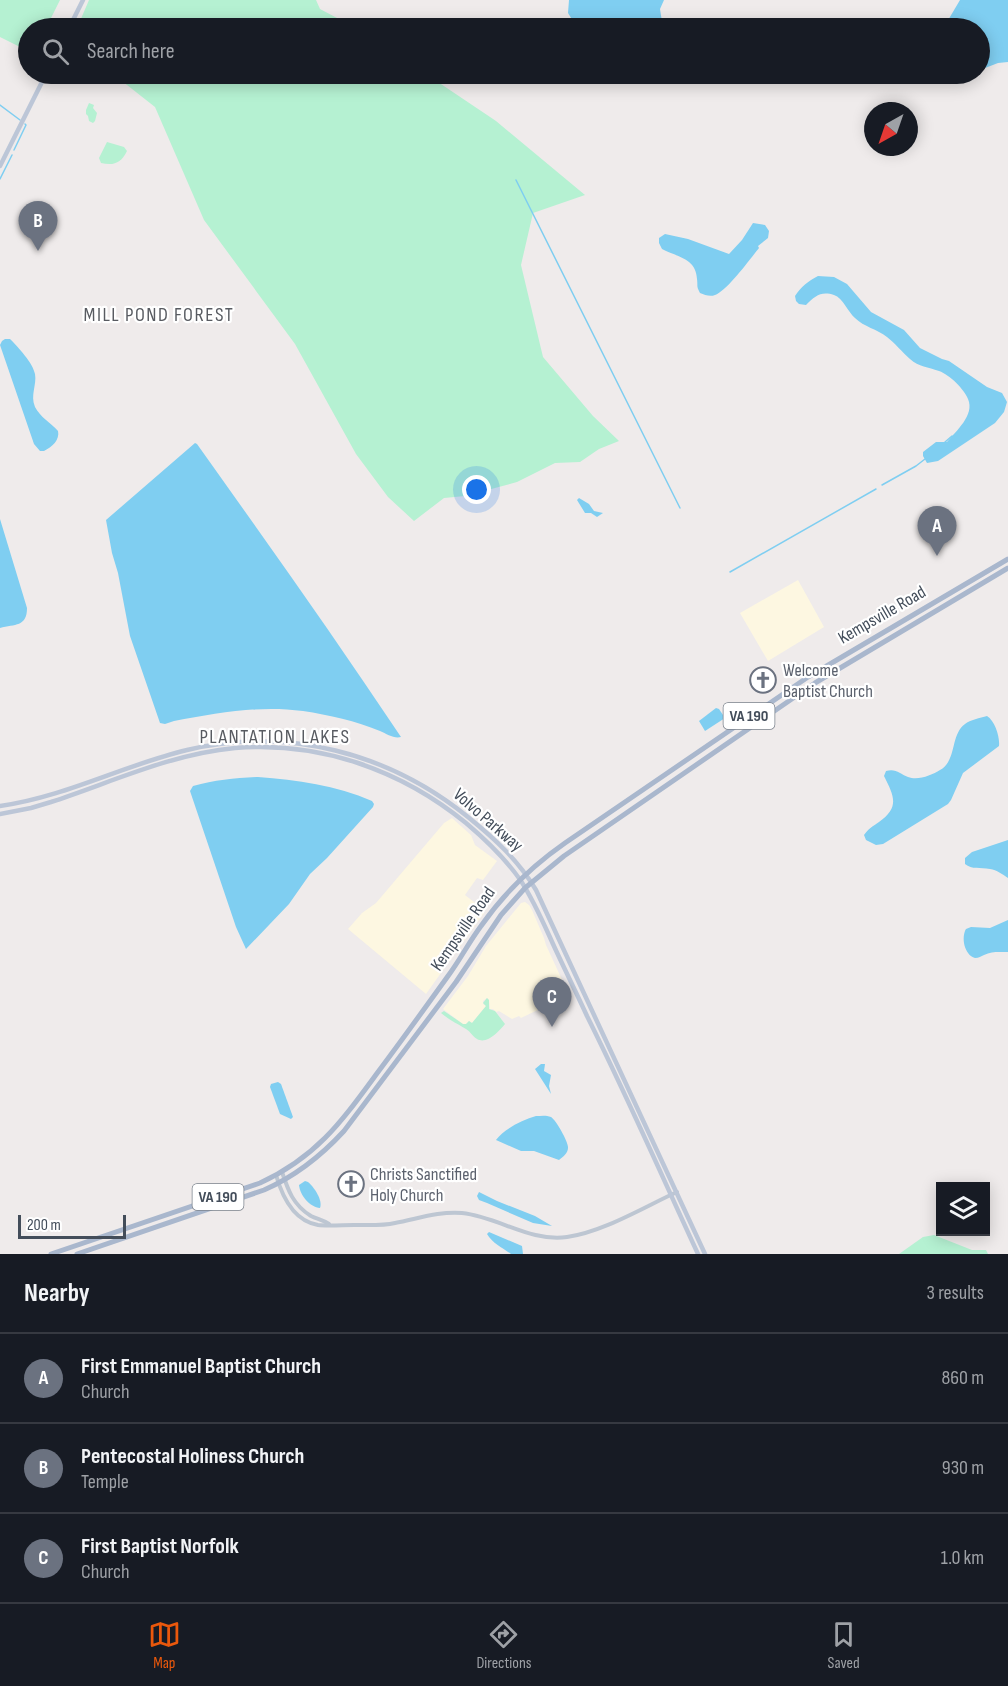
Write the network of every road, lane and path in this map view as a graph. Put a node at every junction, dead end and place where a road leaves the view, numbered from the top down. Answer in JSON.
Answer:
{"nodes":[{"id":1,"x":83,"y":0,"type":"edge"},
{"id":2,"x":74,"y":18,"type":"edge"},
{"id":3,"x":41,"y":84,"type":"edge"},
{"id":4,"x":0,"y":166,"type":"edge"},
{"id":5,"x":1008,"y":559,"type":"edge"},
{"id":6,"x":1008,"y":568,"type":"edge"},
{"id":7,"x":0,"y":806,"type":"edge"},
{"id":8,"x":0,"y":814,"type":"edge"},
{"id":9,"x":526,"y":874,"type":"junction"},
{"id":10,"x":520,"y":880,"type":"junction"},
{"id":11,"x":531,"y":882,"type":"junction"},
{"id":12,"x":525,"y":888,"type":"junction"},
{"id":13,"x":282,"y":1172,"type":"junction"},
{"id":14,"x":276,"y":1175,"type":"junction"},
{"id":15,"x":284,"y":1180,"type":"junction"},
{"id":16,"x":278,"y":1184,"type":"junction"},
{"id":17,"x":674,"y":1193,"type":"junction"},
{"id":18,"x":329,"y":1224,"type":"junction"},
{"id":19,"x":51,"y":1254,"type":"edge"},
{"id":20,"x":77,"y":1254,"type":"edge"},
{"id":21,"x":698,"y":1254,"type":"edge"},
{"id":22,"x":705,"y":1254,"type":"edge"}],
"edges":[{"from":1,"to":2,"type":"main road"},
{"from":3,"to":4,"type":"main road"},
{"from":5,"to":9,"type":"main road","name":"Kempsville Road","number":"VA 190"},
{"from":6,"to":11,"type":"main road","name":"Kempsville Road","number":"VA 190"},
{"from":7,"to":9,"type":"main road","name":"Volvo Parkway"},
{"from":8,"to":10,"type":"main road","name":"Volvo Parkway"},
{"from":9,"to":10,"type":"main road","name":"Kempsville Road","number":"VA 190"},
{"from":9,"to":11,"type":"main road","name":"Volvo Parkway"},
{"from":10,"to":12,"type":"main road","name":"Volvo Parkway"},
{"from":10,"to":13,"type":"main road","name":"Kempsville Road","number":"VA 190"},
{"from":11,"to":12,"type":"main road","name":"Kempsville Road","number":"VA 190"},
{"from":11,"to":17,"type":"main road","name":"Volvo Parkway"},
{"from":12,"to":15,"type":"main road","name":"Kempsville Road","number":"VA 190"},
{"from":12,"to":17,"type":"main road","name":"Volvo Parkway"},
{"from":13,"to":14,"type":"main road","name":"Kempsville Road","number":"VA 190"},
{"from":13,"to":15,"type":"street"},
{"from":14,"to":16,"type":"street"},
{"from":14,"to":19,"type":"main road","name":"Kempsville Road","number":"VA 190"},
{"from":15,"to":16,"type":"main road","name":"Kempsville Road","number":"VA 190"},
{"from":15,"to":18,"type":"street"},
{"from":16,"to":18,"type":"street"},
{"from":16,"to":20,"type":"main road","name":"Kempsville Road","number":"VA 190"},
{"from":17,"to":18,"type":"street"},
{"from":17,"to":21,"type":"main road","name":"Volvo Parkway"},
{"from":17,"to":22,"type":"main road","name":"Volvo Parkway"}]}
